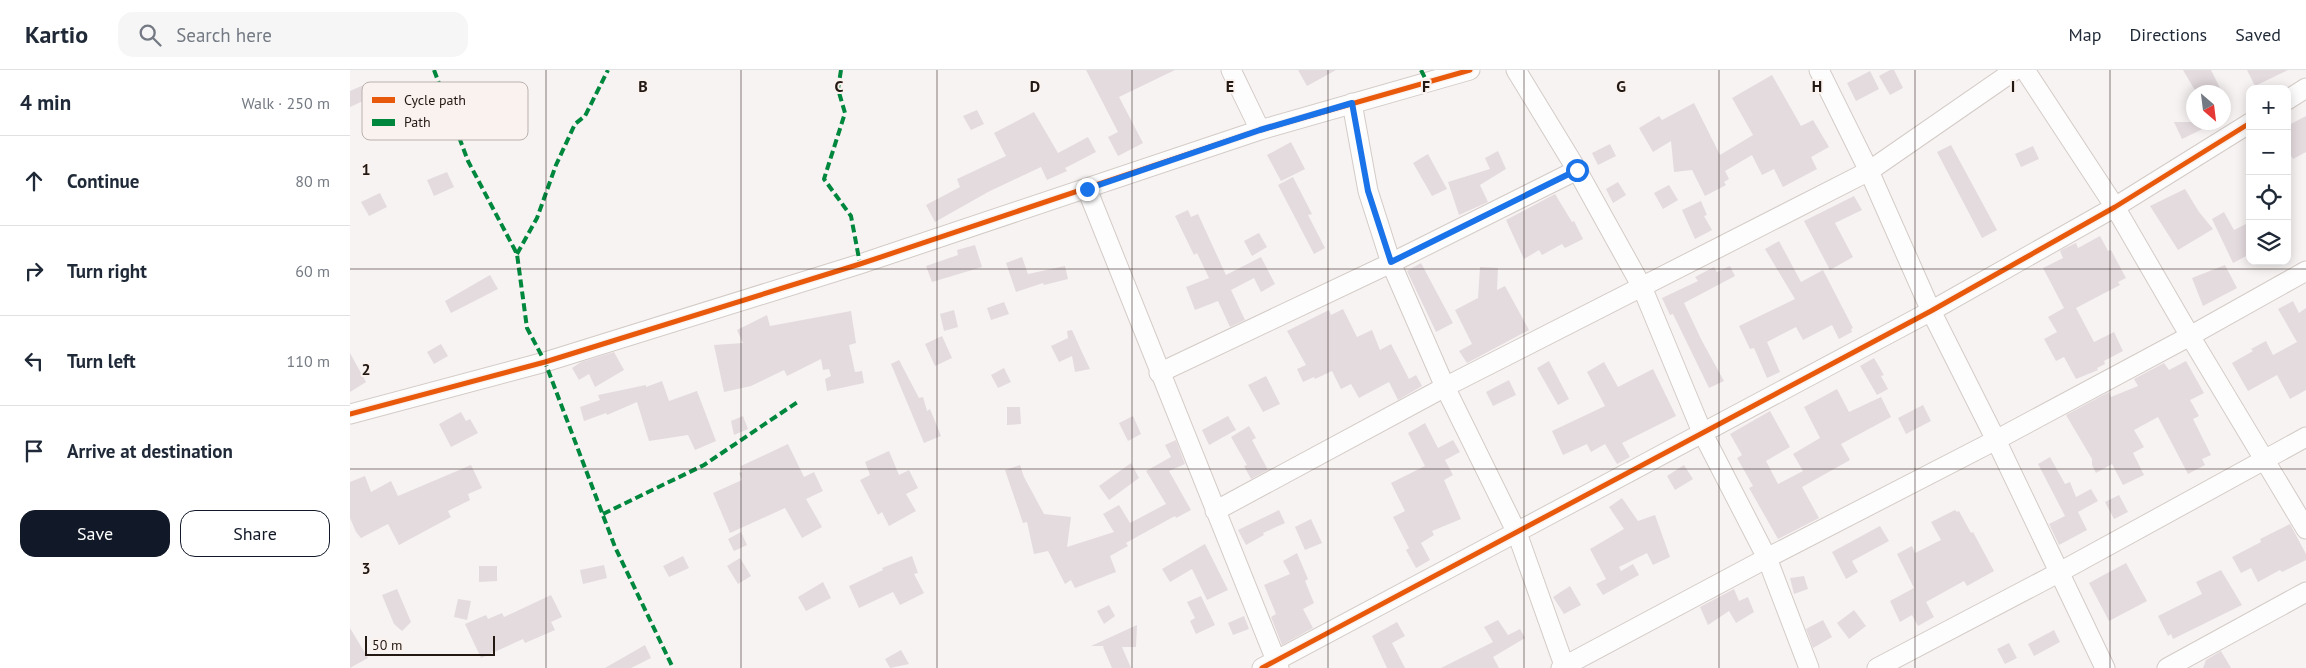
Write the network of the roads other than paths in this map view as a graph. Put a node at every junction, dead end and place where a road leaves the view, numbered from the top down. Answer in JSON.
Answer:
{"nodes":[{"id":1,"x":1231,"y":70,"type":"edge"},
{"id":2,"x":1470,"y":70,"type":"edge"},
{"id":3,"x":1516,"y":70,"type":"edge"},
{"id":4,"x":1819,"y":70,"type":"edge"},
{"id":5,"x":2015,"y":70,"type":"edge"},
{"id":6,"x":2025,"y":70,"type":"edge"},
{"id":7,"x":2306,"y":88,"type":"edge"},
{"id":8,"x":2291,"y":97,"type":"edge"},
{"id":9,"x":1352,"y":103,"type":"junction"},
{"id":10,"x":2246,"y":125,"type":"edge"},
{"id":11,"x":1260,"y":130,"type":"junction"},
{"id":12,"x":1577,"y":170,"type":"junction"},
{"id":13,"x":1869,"y":171,"type":"junction"},
{"id":14,"x":1087,"y":189,"type":"junction"},
{"id":15,"x":2115,"y":207,"type":"junction"},
{"id":16,"x":1391,"y":262,"type":"junction"},
{"id":17,"x":2306,"y":271,"type":"edge"},
{"id":18,"x":1642,"y":288,"type":"junction"},
{"id":19,"x":1931,"y":311,"type":"junction"},
{"id":20,"x":2190,"y":336,"type":"junction"},
{"id":21,"x":1159,"y":373,"type":"junction"},
{"id":22,"x":1445,"y":387,"type":"junction"},
{"id":23,"x":350,"y":414,"type":"edge"},
{"id":24,"x":1702,"y":432,"type":"junction"},
{"id":25,"x":2306,"y":437,"type":"edge"},
{"id":26,"x":1996,"y":440,"type":"junction"},
{"id":27,"x":2265,"y":459,"type":"junction"},
{"id":28,"x":1215,"y":511,"type":"junction"},
{"id":29,"x":2306,"y":529,"type":"edge"},
{"id":30,"x":1517,"y":533,"type":"junction"},
{"id":31,"x":1767,"y":558,"type":"junction"},
{"id":32,"x":2058,"y":573,"type":"junction"},
{"id":33,"x":2306,"y":592,"type":"edge"},
{"id":34,"x":1272,"y":666,"type":"edge"},
{"id":35,"x":1563,"y":667,"type":"edge"},
{"id":36,"x":1809,"y":668,"type":"edge"},
{"id":37,"x":1877,"y":668,"type":"edge"},
{"id":38,"x":2105,"y":668,"type":"edge"},
{"id":39,"x":2167,"y":668,"type":"edge"}],
"edges":[{"from":1,"to":11,"type":"street"},
{"from":2,"to":9,"type":"street"},
{"from":3,"to":12,"type":"street"},
{"from":4,"to":13,"type":"street"},
{"from":5,"to":13,"type":"street"},
{"from":6,"to":15,"type":"street"},
{"from":7,"to":8,"type":"street"},
{"from":9,"to":11,"type":"street"},
{"from":9,"to":16,"type":"street"},
{"from":10,"to":15,"type":"street"},
{"from":11,"to":14,"type":"street"},
{"from":12,"to":16,"type":"street"},
{"from":12,"to":18,"type":"street"},
{"from":13,"to":18,"type":"street"},
{"from":13,"to":19,"type":"street"},
{"from":14,"to":21,"type":"street"},
{"from":14,"to":23,"type":"street"},
{"from":15,"to":19,"type":"street"},
{"from":15,"to":20,"type":"street"},
{"from":16,"to":21,"type":"street"},
{"from":16,"to":22,"type":"street"},
{"from":17,"to":20,"type":"street"},
{"from":18,"to":22,"type":"street"},
{"from":18,"to":24,"type":"street"},
{"from":19,"to":24,"type":"street"},
{"from":19,"to":26,"type":"street"},
{"from":20,"to":26,"type":"street"},
{"from":20,"to":27,"type":"street"},
{"from":21,"to":28,"type":"street"},
{"from":22,"to":28,"type":"street"},
{"from":22,"to":30,"type":"street"},
{"from":24,"to":30,"type":"street"},
{"from":24,"to":31,"type":"street"},
{"from":25,"to":27,"type":"street"},
{"from":26,"to":31,"type":"street"},
{"from":26,"to":32,"type":"street"},
{"from":27,"to":29,"type":"street"},
{"from":27,"to":32,"type":"street"},
{"from":28,"to":34,"type":"street"},
{"from":30,"to":34,"type":"street"},
{"from":30,"to":35,"type":"street"},
{"from":31,"to":35,"type":"street"},
{"from":31,"to":36,"type":"street"},
{"from":32,"to":37,"type":"street"},
{"from":32,"to":38,"type":"street"},
{"from":33,"to":39,"type":"street"}]}
